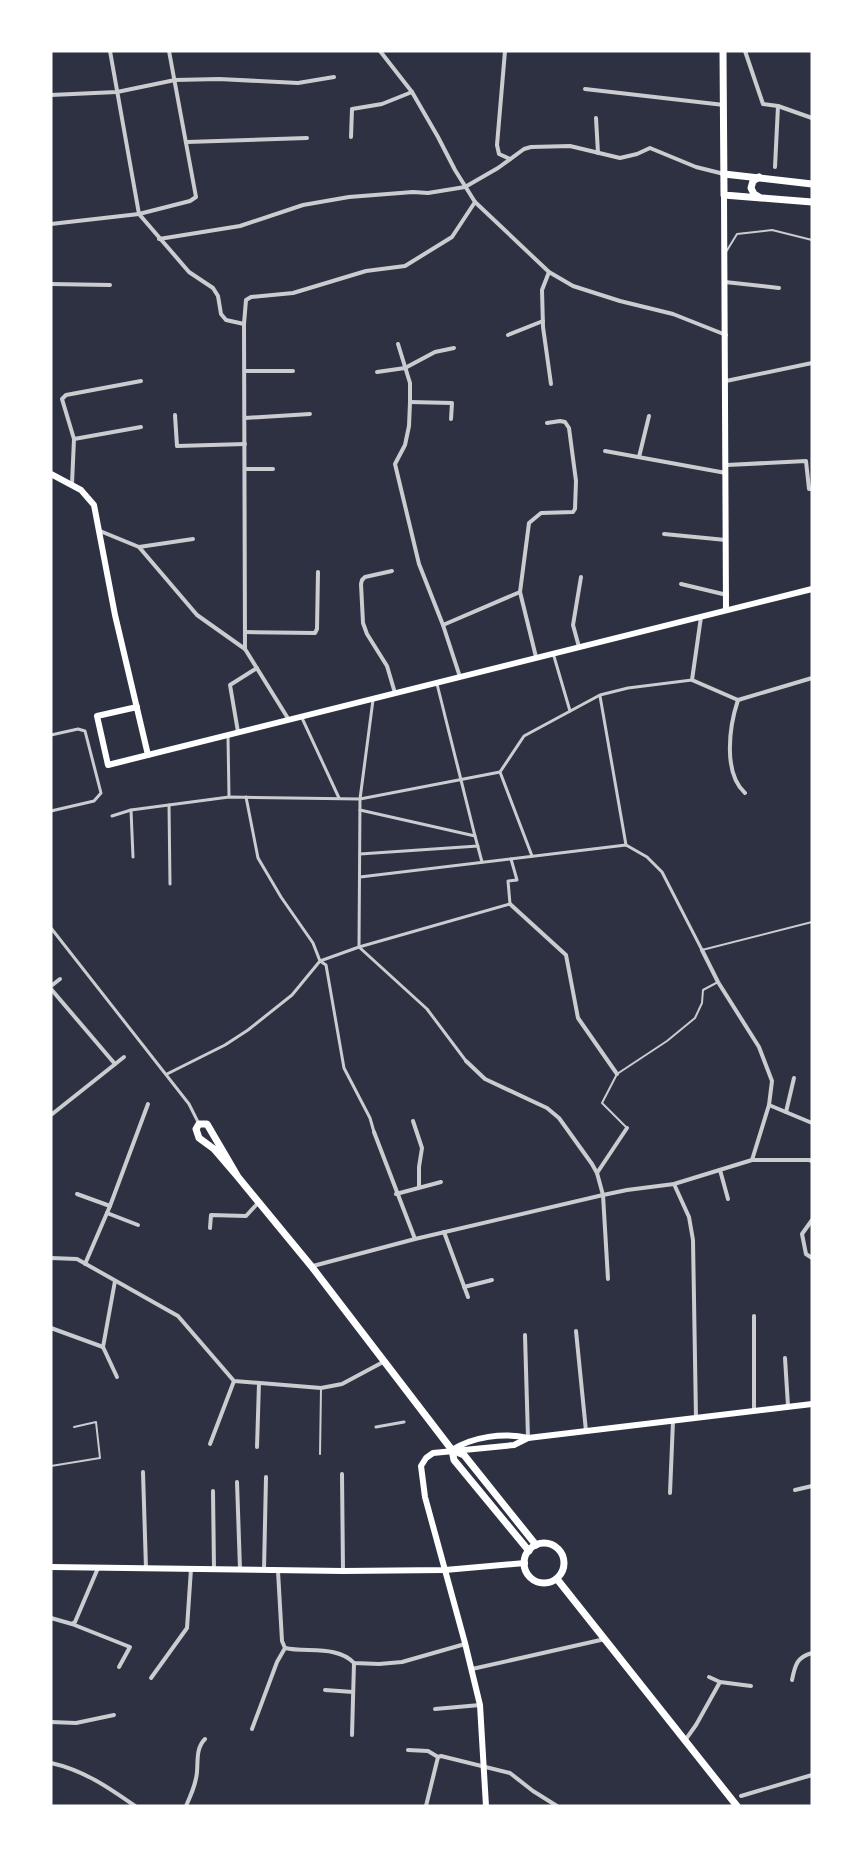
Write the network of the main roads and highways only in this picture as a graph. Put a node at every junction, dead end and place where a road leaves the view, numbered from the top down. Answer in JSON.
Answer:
{"nodes":[{"id":1,"x":723,"y":51,"type":"edge"},
{"id":2,"x":724,"y":174,"type":"junction"},
{"id":3,"x":759,"y":177,"type":"junction"},
{"id":4,"x":812,"y":184,"type":"edge"},
{"id":5,"x":724,"y":195,"type":"junction"},
{"id":6,"x":760,"y":197,"type":"junction"},
{"id":7,"x":812,"y":202,"type":"edge"},
{"id":8,"x":51,"y":474,"type":"edge"},
{"id":9,"x":812,"y":589,"type":"edge"},
{"id":10,"x":726,"y":610,"type":"junction"},
{"id":11,"x":137,"y":706,"type":"junction"},
{"id":12,"x":148,"y":755,"type":"junction"},
{"id":13,"x":238,"y":1177,"type":"junction"},
{"id":14,"x":812,"y":1404,"type":"edge"},
{"id":15,"x":528,"y":1438,"type":"junction"},
{"id":16,"x":452,"y":1450,"type":"junction"},
{"id":17,"x":536,"y":1545,"type":"junction"},
{"id":18,"x":528,"y":1551,"type":"junction"},
{"id":19,"x":525,"y":1563,"type":"junction"},
{"id":20,"x":51,"y":1567,"type":"edge"},
{"id":21,"x":460,"y":1568,"type":"junction"},
{"id":22,"x":445,"y":1570,"type":"junction"},
{"id":23,"x":557,"y":1579,"type":"junction"},
{"id":24,"x":450,"y":1588,"type":"junction"},
{"id":25,"x":486,"y":1806,"type":"edge"},
{"id":26,"x":737,"y":1806,"type":"edge"}],
"edges":[{"from":1,"to":2,"type":"main road"},
{"from":2,"to":3,"type":"main road"},
{"from":2,"to":5,"type":"main road"},
{"from":3,"to":4,"type":"main road"},
{"from":3,"to":6,"type":"main road"},
{"from":5,"to":6,"type":"main road"},
{"from":5,"to":10,"type":"main road"},
{"from":6,"to":7,"type":"main road"},
{"from":8,"to":11,"type":"main road"},
{"from":9,"to":10,"type":"main road"},
{"from":10,"to":12,"type":"main road"},
{"from":11,"to":12,"type":"main road"},
{"from":11,"to":12,"type":"main road"},
{"from":13,"to":13,"type":"main road"},
{"from":13,"to":16,"type":"main road"},
{"from":14,"to":15,"type":"main road"},
{"from":15,"to":16,"type":"main road"},
{"from":15,"to":16,"type":"main road"},
{"from":16,"to":17,"type":"main road"},
{"from":16,"to":18,"type":"main road"},
{"from":16,"to":22,"type":"main road"},
{"from":17,"to":18,"type":"main road"},
{"from":17,"to":23,"type":"main road"},
{"from":18,"to":19,"type":"main road"},
{"from":19,"to":21,"type":"main road"},
{"from":19,"to":23,"type":"main road"},
{"from":20,"to":22,"type":"main road"},
{"from":21,"to":22,"type":"main road"},
{"from":21,"to":24,"type":"main road"},
{"from":22,"to":24,"type":"main road"},
{"from":23,"to":26,"type":"main road"},
{"from":24,"to":25,"type":"main road"}]}
